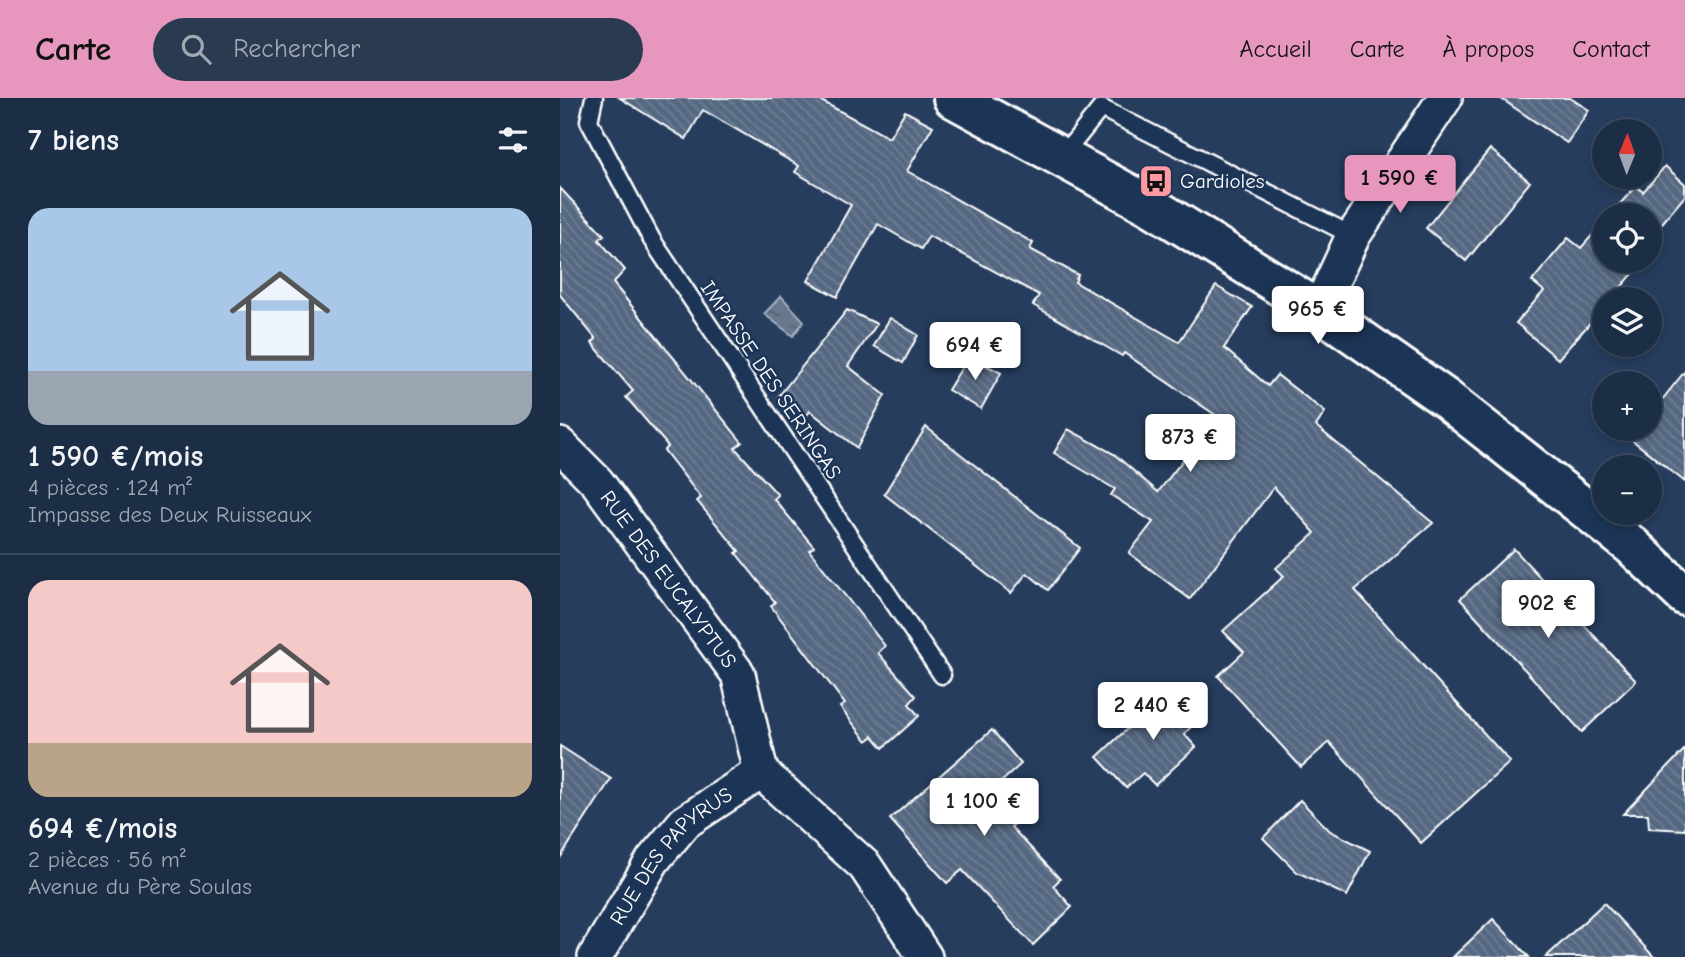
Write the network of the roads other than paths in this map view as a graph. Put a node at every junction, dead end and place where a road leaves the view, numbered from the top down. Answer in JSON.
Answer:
{"nodes":[{"id":1,"x":594,"y":98,"type":"edge"},
{"id":2,"x":953,"y":98,"type":"edge"},
{"id":3,"x":1445,"y":98,"type":"edge"},
{"id":4,"x":1061,"y":158,"type":"junction"},
{"id":5,"x":1353,"y":236,"type":"junction"},
{"id":6,"x":1319,"y":310,"type":"junction"},
{"id":7,"x":560,"y":445,"type":"edge"},
{"id":8,"x":1685,"y":596,"type":"edge"},
{"id":9,"x":942,"y":675,"type":"dead end"},
{"id":10,"x":761,"y":772,"type":"junction"},
{"id":11,"x":595,"y":957,"type":"edge"},
{"id":12,"x":925,"y":957,"type":"edge"}],
"edges":[{"from":1,"to":9,"type":"lane","name":"IMPASSE DES SERINGAS"},
{"from":2,"to":4,"type":"main road"},
{"from":3,"to":5,"type":"street"},
{"from":4,"to":5,"type":"lane"},
{"from":4,"to":6,"type":"main road"},
{"from":5,"to":6,"type":"street"},
{"from":6,"to":8,"type":"main road"},
{"from":7,"to":10,"type":"street","name":"RUE DES EUCALYPTUS"},
{"from":10,"to":11,"type":"street","name":"RUE DES PAPYRUS"},
{"from":10,"to":12,"type":"street"}]}
